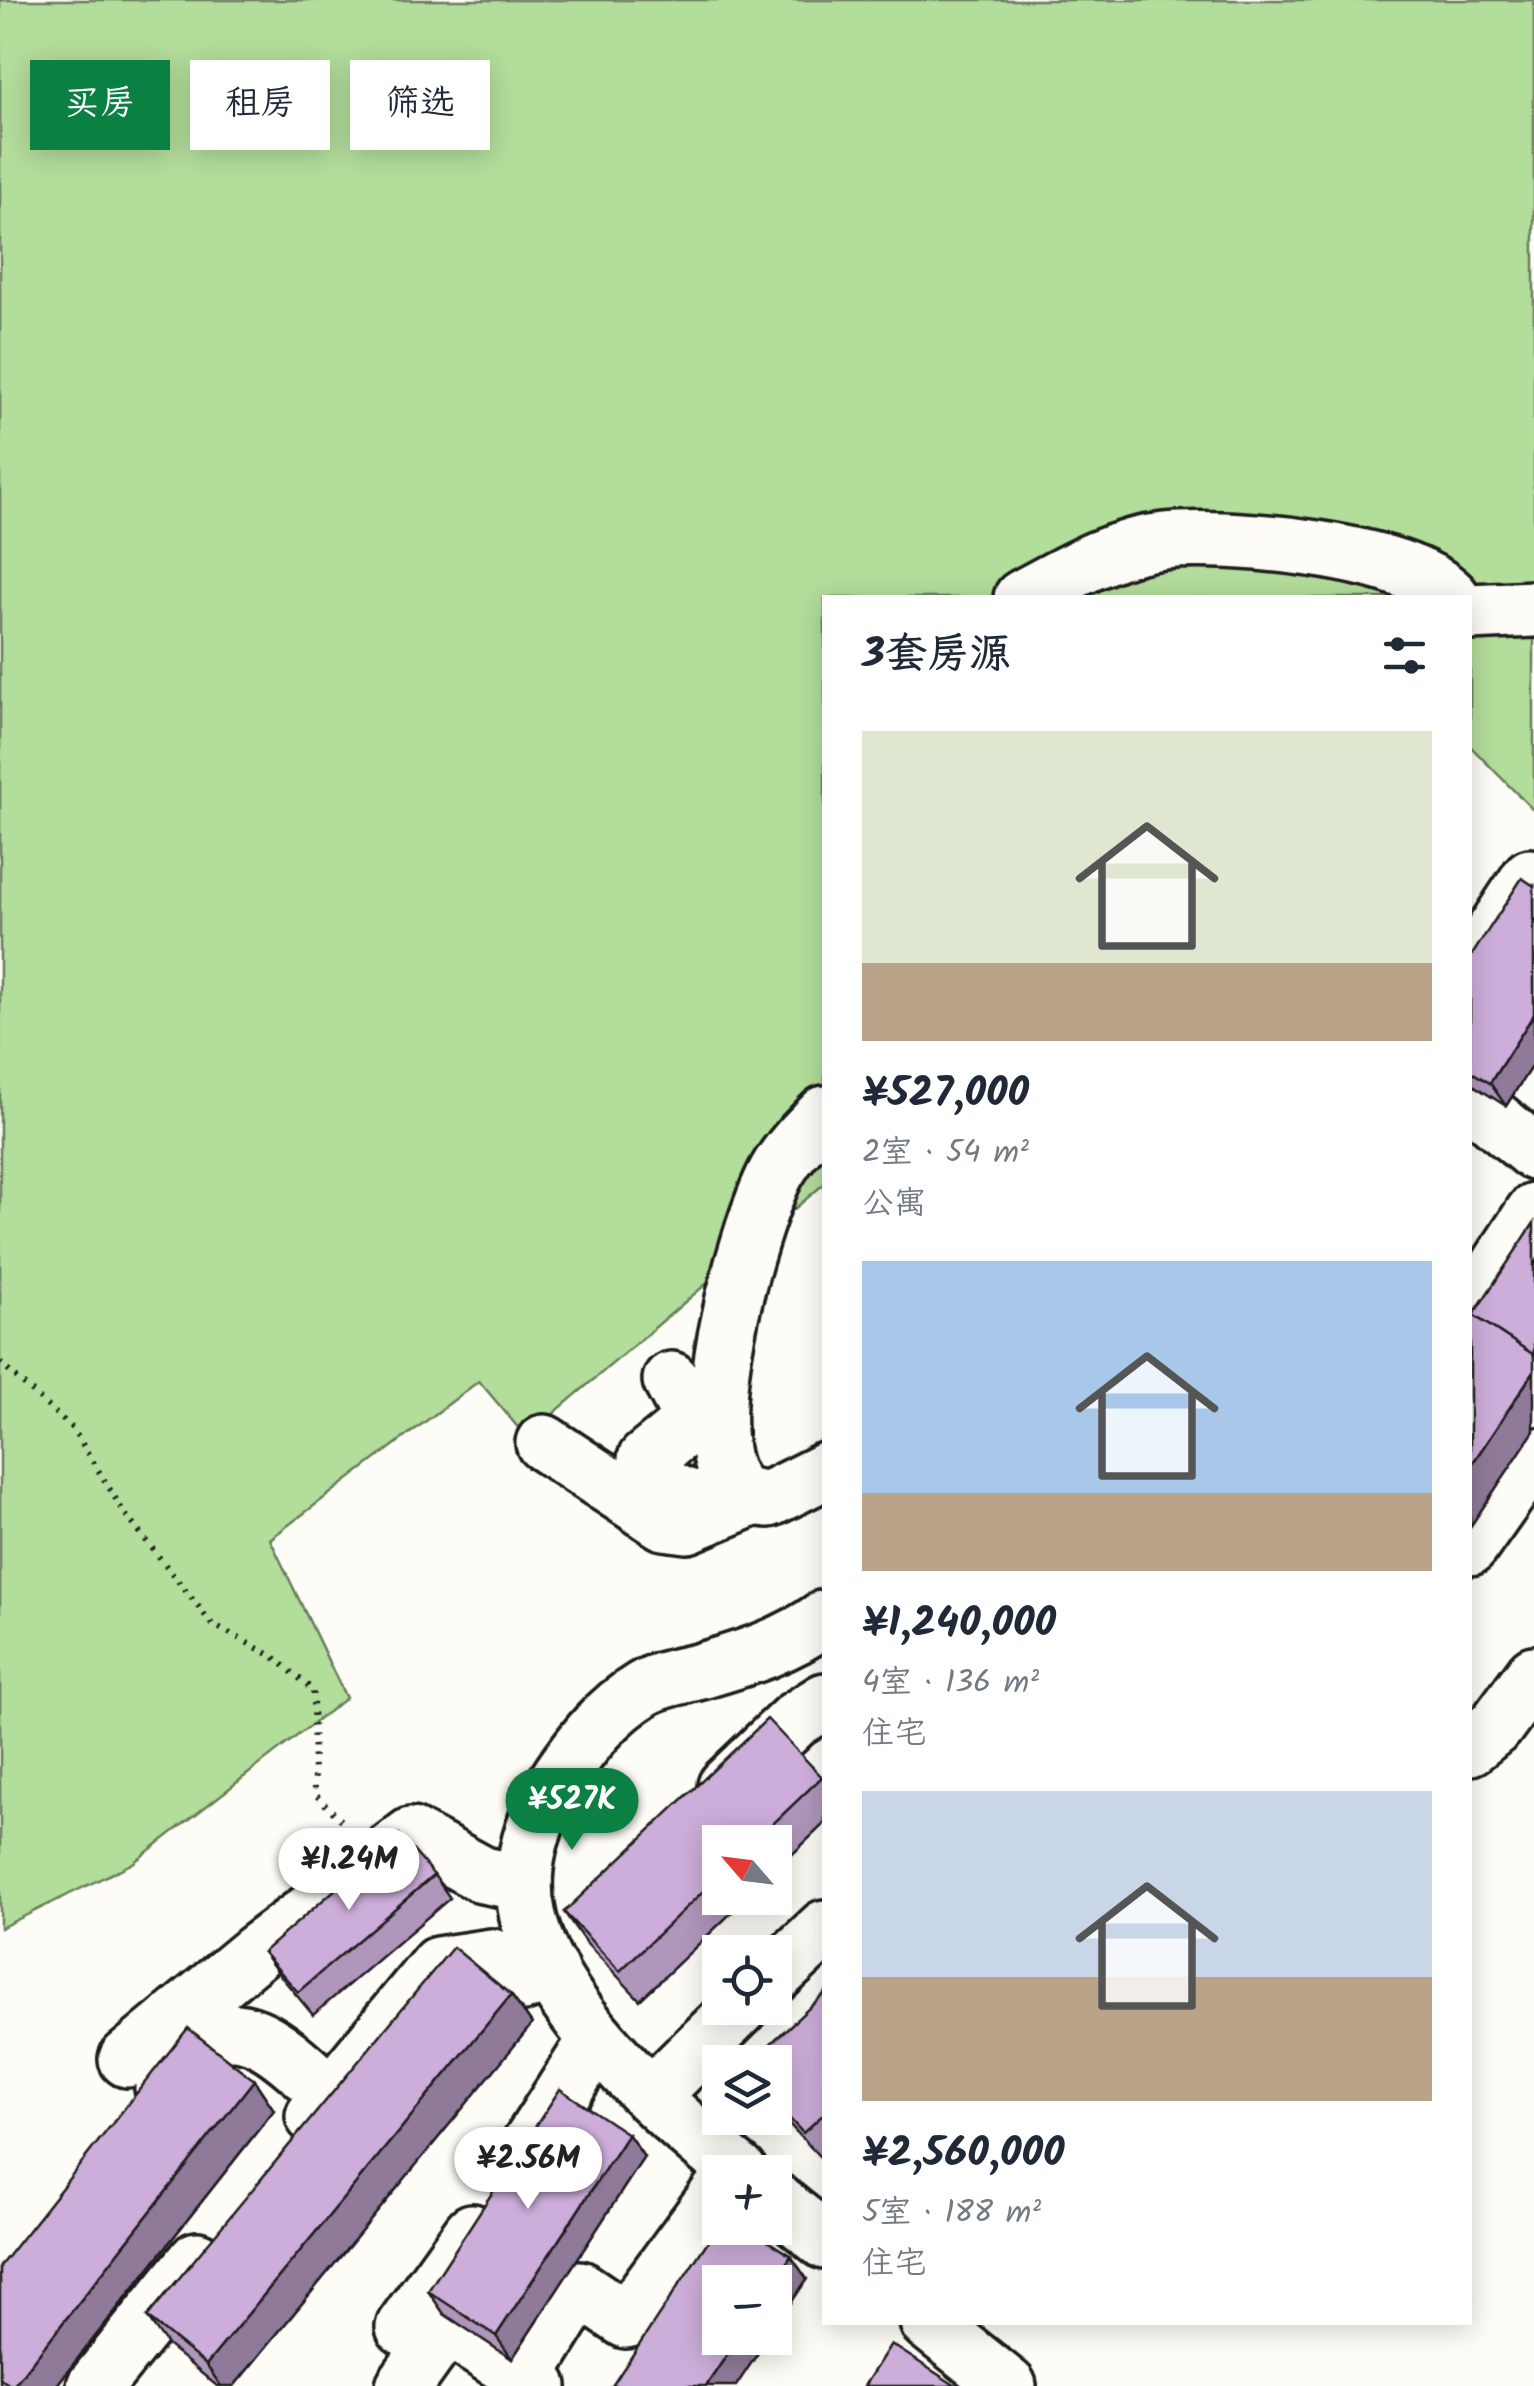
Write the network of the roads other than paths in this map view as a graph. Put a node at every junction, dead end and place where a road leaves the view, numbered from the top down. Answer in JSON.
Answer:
{"nodes":[{"id":1,"x":1028,"y":595,"type":"edge"},
{"id":2,"x":1450,"y":595,"type":"edge"},
{"id":3,"x":1534,"y":608,"type":"edge"},
{"id":4,"x":1472,"y":612,"type":"edge"},
{"id":5,"x":1534,"y":880,"type":"edge"},
{"id":6,"x":1472,"y":965,"type":"edge"},
{"id":7,"x":1472,"y":1101,"type":"edge"},
{"id":8,"x":822,"y":1117,"type":"edge"},
{"id":9,"x":1534,"y":1152,"type":"edge"},
{"id":10,"x":1534,"y":1212,"type":"edge"},
{"id":11,"x":1472,"y":1308,"type":"edge"},
{"id":12,"x":671,"y":1380,"type":"dead end"},
{"id":13,"x":544,"y":1443,"type":"dead end"},
{"id":14,"x":1534,"y":1456,"type":"edge"},
{"id":15,"x":822,"y":1472,"type":"edge"},
{"id":16,"x":743,"y":1502,"type":"junction"},
{"id":17,"x":1472,"y":1544,"type":"edge"},
{"id":18,"x":818,"y":1625,"type":"edge"},
{"id":19,"x":1534,"y":1674,"type":"edge"},
{"id":20,"x":815,"y":1724,"type":"edge"},
{"id":21,"x":1472,"y":1745,"type":"edge"},
{"id":22,"x":685,"y":1826,"type":"edge"},
{"id":23,"x":524,"y":1883,"type":"junction"},
{"id":24,"x":589,"y":1920,"type":"edge"},
{"id":25,"x":822,"y":1931,"type":"edge"},
{"id":26,"x":792,"y":1958,"type":"edge"},
{"id":27,"x":547,"y":1966,"type":"junction"},
{"id":28,"x":723,"y":2025,"type":"edge"},
{"id":29,"x":598,"y":2039,"type":"junction"},
{"id":30,"x":126,"y":2058,"type":"dead end"},
{"id":31,"x":332,"y":2094,"type":"junction"},
{"id":32,"x":578,"y":2096,"type":"edge"},
{"id":33,"x":652,"y":2096,"type":"junction"},
{"id":34,"x":126,"y":2134,"type":"edge"},
{"id":35,"x":715,"y":2155,"type":"edge"},
{"id":36,"x":282,"y":2156,"type":"edge"},
{"id":37,"x":232,"y":2217,"type":"edge"},
{"id":38,"x":715,"y":2245,"type":"edge"},
{"id":39,"x":735,"y":2245,"type":"edge"},
{"id":40,"x":907,"y":2346,"type":"edge"},
{"id":41,"x":643,"y":2371,"type":"edge"},
{"id":42,"x":532,"y":2381,"type":"edge"},
{"id":43,"x":95,"y":2386,"type":"edge"},
{"id":44,"x":404,"y":2386,"type":"edge"},
{"id":45,"x":1008,"y":2386,"type":"edge"}],
"edges":[{"from":1,"to":2,"type":"street"},
{"from":3,"to":4,"type":"street"},
{"from":5,"to":6,"type":"street"},
{"from":7,"to":9,"type":"street"},
{"from":8,"to":16,"type":"street"},
{"from":10,"to":11,"type":"street"},
{"from":12,"to":16,"type":"street"},
{"from":13,"to":16,"type":"street"},
{"from":14,"to":17,"type":"street"},
{"from":15,"to":16,"type":"street"},
{"from":18,"to":23,"type":"street"},
{"from":19,"to":21,"type":"street"},
{"from":20,"to":22,"type":"street"},
{"from":23,"to":27,"type":"street"},
{"from":23,"to":30,"type":"street"},
{"from":24,"to":27,"type":"street"},
{"from":25,"to":26,"type":"street"},
{"from":27,"to":29,"type":"street"},
{"from":27,"to":31,"type":"street"},
{"from":28,"to":33,"type":"street"},
{"from":29,"to":33,"type":"street"},
{"from":29,"to":44,"type":"street"},
{"from":31,"to":34,"type":"street"},
{"from":31,"to":36,"type":"street"},
{"from":32,"to":42,"type":"street"},
{"from":33,"to":35,"type":"street"},
{"from":37,"to":43,"type":"street"},
{"from":38,"to":42,"type":"street"},
{"from":39,"to":41,"type":"street"},
{"from":40,"to":45,"type":"street"}]}
